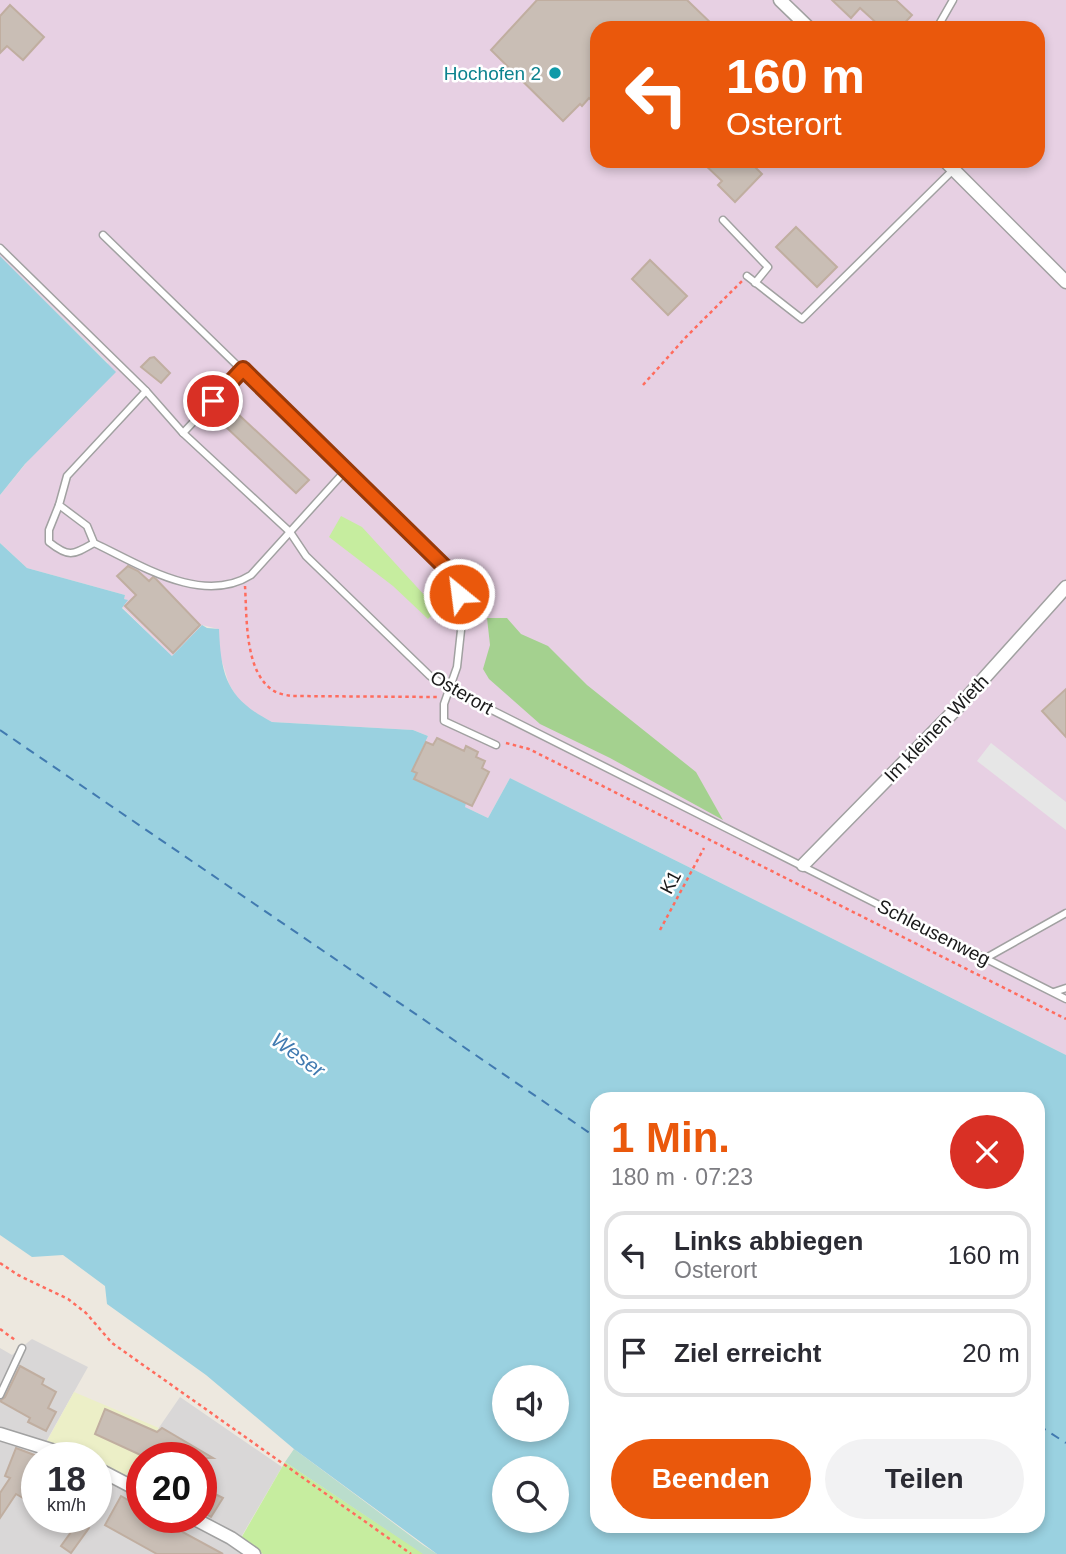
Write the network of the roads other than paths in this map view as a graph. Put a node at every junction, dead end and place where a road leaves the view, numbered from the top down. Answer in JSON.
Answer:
{"nodes":[{"id":1,"x":780,"y":0,"type":"edge"},
{"id":2,"x":953,"y":0,"type":"edge"},
{"id":3,"x":802,"y":21,"type":"edge"},
{"id":4,"x":941,"y":21,"type":"edge"},
{"id":5,"x":947,"y":168,"type":"edge"},
{"id":6,"x":953,"y":168,"type":"edge"},
{"id":7,"x":723,"y":220,"type":"dead end"},
{"id":8,"x":103,"y":235,"type":"dead end"},
{"id":9,"x":0,"y":248,"type":"edge"},
{"id":10,"x":747,"y":276,"type":"road end"},
{"id":11,"x":1066,"y":282,"type":"edge"},
{"id":12,"x":755,"y":283,"type":"junction"},
{"id":13,"x":243,"y":369,"type":"junction"},
{"id":14,"x":146,"y":391,"type":"junction"},
{"id":15,"x":183,"y":433,"type":"junction"},
{"id":16,"x":346,"y":470,"type":"junction"},
{"id":17,"x":60,"y":505,"type":"junction"},
{"id":18,"x":290,"y":532,"type":"junction"},
{"id":19,"x":94,"y":543,"type":"junction"},
{"id":20,"x":1066,"y":587,"type":"edge"},
{"id":21,"x":448,"y":688,"type":"junction"},
{"id":22,"x":496,"y":745,"type":"road end"},
{"id":23,"x":803,"y":865,"type":"junction"},
{"id":24,"x":1066,"y":912,"type":"edge"},
{"id":25,"x":986,"y":958,"type":"junction"},
{"id":26,"x":1066,"y":988,"type":"edge"},
{"id":27,"x":1054,"y":992,"type":"junction"},
{"id":28,"x":1066,"y":999,"type":"edge"},
{"id":29,"x":22,"y":1348,"type":"road end"},
{"id":30,"x":0,"y":1395,"type":"edge"},
{"id":31,"x":0,"y":1434,"type":"edge"},
{"id":32,"x":26,"y":1442,"type":"edge"},
{"id":33,"x":217,"y":1531,"type":"edge"},
{"id":34,"x":254,"y":1554,"type":"edge"}],
"edges":[{"from":1,"to":3,"type":"street"},
{"from":2,"to":4,"type":"lane"},
{"from":5,"to":12,"type":"lane"},
{"from":6,"to":11,"type":"street"},
{"from":7,"to":12,"type":"lane"},
{"from":8,"to":13,"type":"lane"},
{"from":9,"to":14,"type":"lane","name":"Osterort"},
{"from":10,"to":12,"type":"lane"},
{"from":13,"to":15,"type":"lane"},
{"from":13,"to":16,"type":"lane"},
{"from":14,"to":15,"type":"lane","name":"Osterort"},
{"from":14,"to":17,"type":"lane"},
{"from":15,"to":18,"type":"lane","name":"Osterort"},
{"from":16,"to":18,"type":"lane"},
{"from":16,"to":21,"type":"lane"},
{"from":17,"to":19,"type":"lane"},
{"from":17,"to":19,"type":"lane"},
{"from":18,"to":19,"type":"lane"},
{"from":18,"to":21,"type":"lane","name":"Osterort"},
{"from":20,"to":23,"type":"street","name":"Im kleinen Wieth"},
{"from":21,"to":22,"type":"lane"},
{"from":21,"to":23,"type":"lane","name":"Osterort"},
{"from":23,"to":25,"type":"lane","name":"Schleusenweg"},
{"from":24,"to":25,"type":"lane"},
{"from":25,"to":27,"type":"lane","name":"Schleusenweg"},
{"from":26,"to":27,"type":"lane"},
{"from":27,"to":28,"type":"lane","name":"Schleusenweg"},
{"from":29,"to":30,"type":"lane"},
{"from":31,"to":32,"type":"street"},
{"from":33,"to":34,"type":"street"}]}
